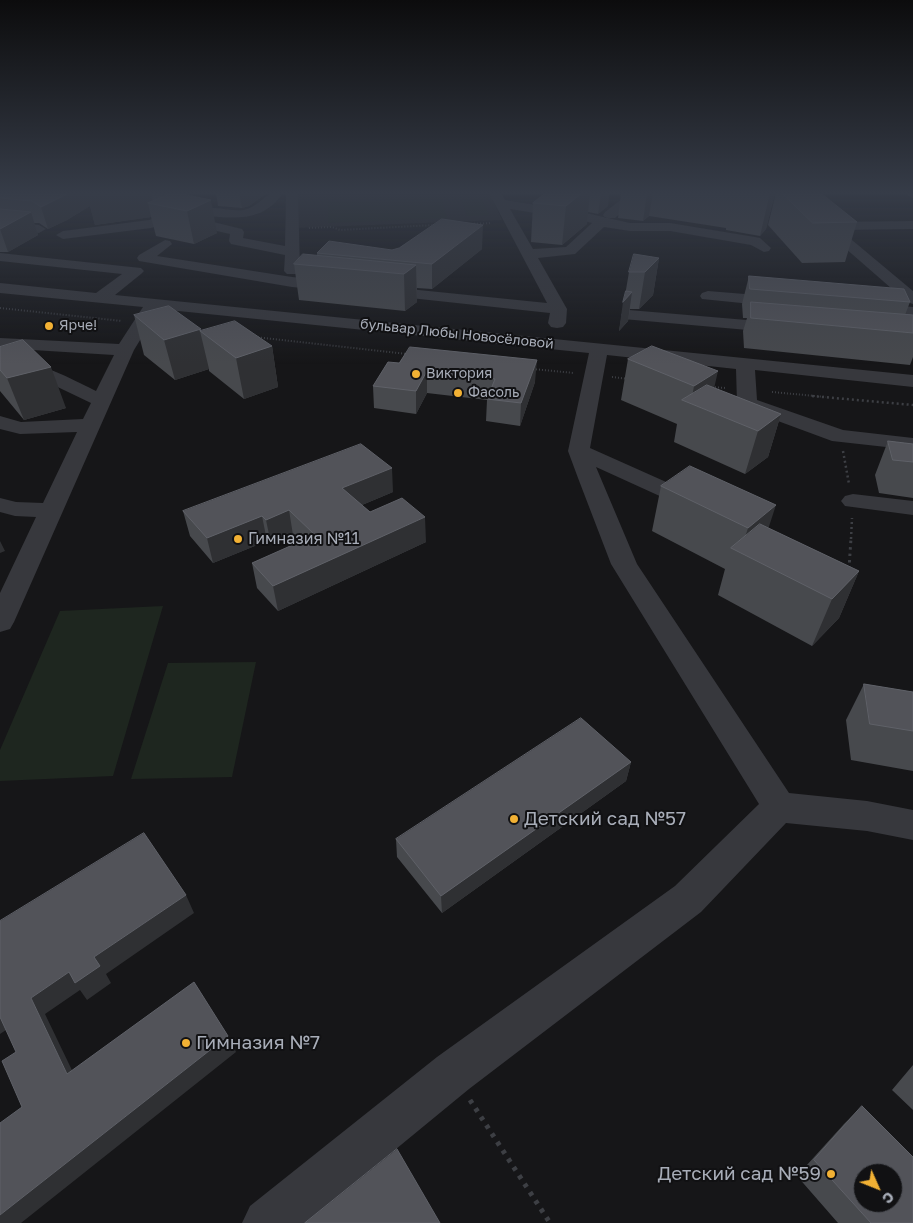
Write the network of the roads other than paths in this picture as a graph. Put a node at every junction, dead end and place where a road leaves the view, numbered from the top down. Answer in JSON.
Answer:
{"nodes":[{"id":1,"x":156,"y":250,"type":"edge"},
{"id":2,"x":281,"y":250,"type":"edge"},
{"id":3,"x":525,"y":250,"type":"edge"},
{"id":4,"x":556,"y":250,"type":"edge"},
{"id":5,"x":571,"y":250,"type":"edge"},
{"id":6,"x":858,"y":250,"type":"edge"},
{"id":7,"x":292,"y":252,"type":"joint"},
{"id":8,"x":0,"y":257,"type":"edge"},
{"id":9,"x":0,"y":288,"type":"edge"},
{"id":10,"x":708,"y":296,"type":"dead end"},
{"id":11,"x":100,"y":298,"type":"junction"},
{"id":12,"x":281,"y":299,"type":"junction"},
{"id":13,"x":913,"y":299,"type":"edge"},
{"id":14,"x":796,"y":303,"type":"edge"},
{"id":15,"x":154,"y":304,"type":"junction"},
{"id":16,"x":854,"y":307,"type":"edge"},
{"id":17,"x":559,"y":309,"type":"junction"},
{"id":18,"x":913,"y":312,"type":"edge"},
{"id":19,"x":630,"y":315,"type":"dead end"},
{"id":20,"x":796,"y":329,"type":"edge"},
{"id":21,"x":0,"y":343,"type":"edge"},
{"id":22,"x":553,"y":344,"type":"junction"},
{"id":23,"x":599,"y":349,"type":"junction"},
{"id":24,"x":125,"y":350,"type":"junction"},
{"id":25,"x":0,"y":355,"type":"edge"},
{"id":26,"x":745,"y":364,"type":"junction"},
{"id":27,"x":913,"y":381,"type":"edge"},
{"id":28,"x":102,"y":401,"type":"junction"},
{"id":29,"x":0,"y":422,"type":"edge"},
{"id":30,"x":91,"y":425,"type":"junction"},
{"id":31,"x":913,"y":444,"type":"edge"},
{"id":32,"x":579,"y":451,"type":"junction"},
{"id":33,"x":853,"y":501,"type":"dead end"},
{"id":34,"x":0,"y":505,"type":"edge"},
{"id":35,"x":913,"y":508,"type":"edge"},
{"id":36,"x":51,"y":511,"type":"junction"},
{"id":37,"x":714,"y":514,"type":"edge"},
{"id":38,"x":1,"y":617,"type":"edge"},
{"id":39,"x":778,"y":808,"type":"junction"},
{"id":40,"x":913,"y":825,"type":"edge"},
{"id":41,"x":267,"y":1223,"type":"edge"}],
"edges":[{"from":1,"to":12,"type":"street"},
{"from":2,"to":7,"type":"street"},
{"from":3,"to":17,"type":"street"},
{"from":4,"to":5,"type":"street"},
{"from":6,"to":13,"type":"street"},
{"from":7,"to":12,"type":"street"},
{"from":8,"to":11,"type":"street"},
{"from":9,"to":11,"type":"street","name":"бульвар Любы Новосёловой"},
{"from":10,"to":14,"type":"street"},
{"from":11,"to":15,"type":"street","name":"бульвар Любы Новосёловой"},
{"from":12,"to":15,"type":"street","name":"бульвар Любы Новосёловой"},
{"from":12,"to":17,"type":"street"},
{"from":12,"to":22,"type":"street","name":"бульвар Любы Новосёловой"},
{"from":15,"to":24,"type":"street"},
{"from":16,"to":18,"type":"street"},
{"from":17,"to":22,"type":"street"},
{"from":19,"to":20,"type":"street"},
{"from":21,"to":24,"type":"street"},
{"from":22,"to":23,"type":"street","name":"бульвар Любы Новосёловой"},
{"from":23,"to":26,"type":"street","name":"бульвар Любы Новосёловой"},
{"from":23,"to":32,"type":"street"},
{"from":24,"to":28,"type":"street"},
{"from":25,"to":28,"type":"street"},
{"from":26,"to":27,"type":"street","name":"бульвар Любы Новосёловой"},
{"from":26,"to":31,"type":"street"},
{"from":28,"to":30,"type":"street"},
{"from":29,"to":30,"type":"street"},
{"from":30,"to":36,"type":"street"},
{"from":32,"to":37,"type":"street"},
{"from":32,"to":39,"type":"street"},
{"from":33,"to":35,"type":"street"},
{"from":34,"to":36,"type":"street"},
{"from":36,"to":38,"type":"street"},
{"from":39,"to":40,"type":"street"},
{"from":39,"to":41,"type":"street"}]}
